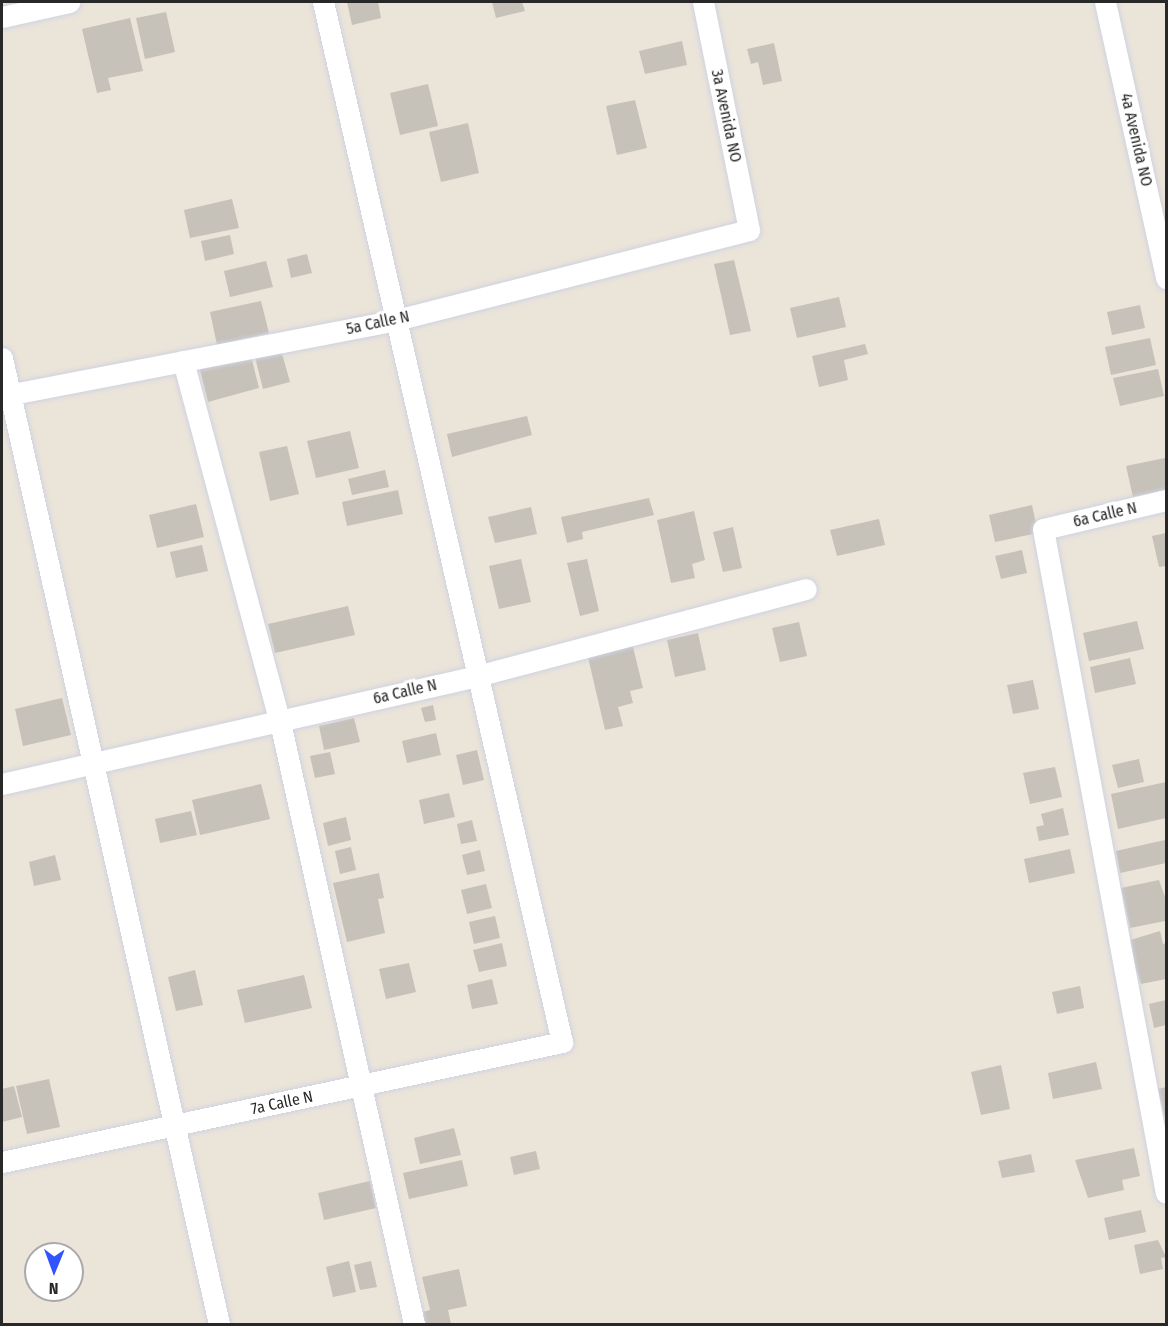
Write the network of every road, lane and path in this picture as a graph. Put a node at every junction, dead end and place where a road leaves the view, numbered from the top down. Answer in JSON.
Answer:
{"nodes":[{"id":1,"x":69,"y":2,"type":"edge"},
{"id":2,"x":323,"y":2,"type":"edge"},
{"id":3,"x":703,"y":2,"type":"edge"},
{"id":4,"x":1105,"y":2,"type":"edge"},
{"id":5,"x":2,"y":17,"type":"edge"},
{"id":6,"x":749,"y":230,"type":"joint"},
{"id":7,"x":1167,"y":278,"type":"edge"},
{"id":8,"x":396,"y":320,"type":"junction"},
{"id":9,"x":2,"y":358,"type":"edge"},
{"id":10,"x":183,"y":361,"type":"junction"},
{"id":11,"x":6,"y":395,"type":"edge"},
{"id":12,"x":1167,"y":500,"type":"edge"},
{"id":13,"x":806,"y":589,"type":"dead end"},
{"id":14,"x":477,"y":676,"type":"junction"},
{"id":15,"x":280,"y":722,"type":"junction"},
{"id":16,"x":93,"y":763,"type":"junction"},
{"id":17,"x":2,"y":784,"type":"edge"},
{"id":18,"x":364,"y":1086,"type":"junction"},
{"id":19,"x":175,"y":1126,"type":"junction"},
{"id":20,"x":2,"y":1162,"type":"edge"},
{"id":21,"x":1167,"y":1193,"type":"edge"},
{"id":22,"x":219,"y":1324,"type":"edge"},
{"id":23,"x":417,"y":1324,"type":"edge"}],
"edges":[{"from":1,"to":5,"type":"street"},
{"from":2,"to":8,"type":"street"},
{"from":3,"to":6,"type":"street","name":"3a Avenida NO"},
{"from":4,"to":7,"type":"street","name":"4a Avenida NO"},
{"from":6,"to":8,"type":"street","name":"5a Calle N"},
{"from":8,"to":10,"type":"street","name":"5a Calle N"},
{"from":8,"to":14,"type":"street"},
{"from":9,"to":11,"type":"street"},
{"from":10,"to":11,"type":"street","name":"5a Calle N"},
{"from":10,"to":15,"type":"street"},
{"from":11,"to":16,"type":"street"},
{"from":12,"to":21,"type":"street","name":"6a Calle N"},
{"from":13,"to":14,"type":"street","name":"6a Calle N"},
{"from":14,"to":15,"type":"street","name":"6a Calle N"},
{"from":14,"to":18,"type":"street","name":"7a Calle N"},
{"from":15,"to":16,"type":"street","name":"6a Calle N"},
{"from":15,"to":18,"type":"street"},
{"from":16,"to":17,"type":"street","name":"6a Calle N"},
{"from":16,"to":19,"type":"street"},
{"from":18,"to":19,"type":"street","name":"7a Calle N"},
{"from":18,"to":23,"type":"street"},
{"from":19,"to":20,"type":"street","name":"7a Calle N"},
{"from":19,"to":22,"type":"street"}]}
